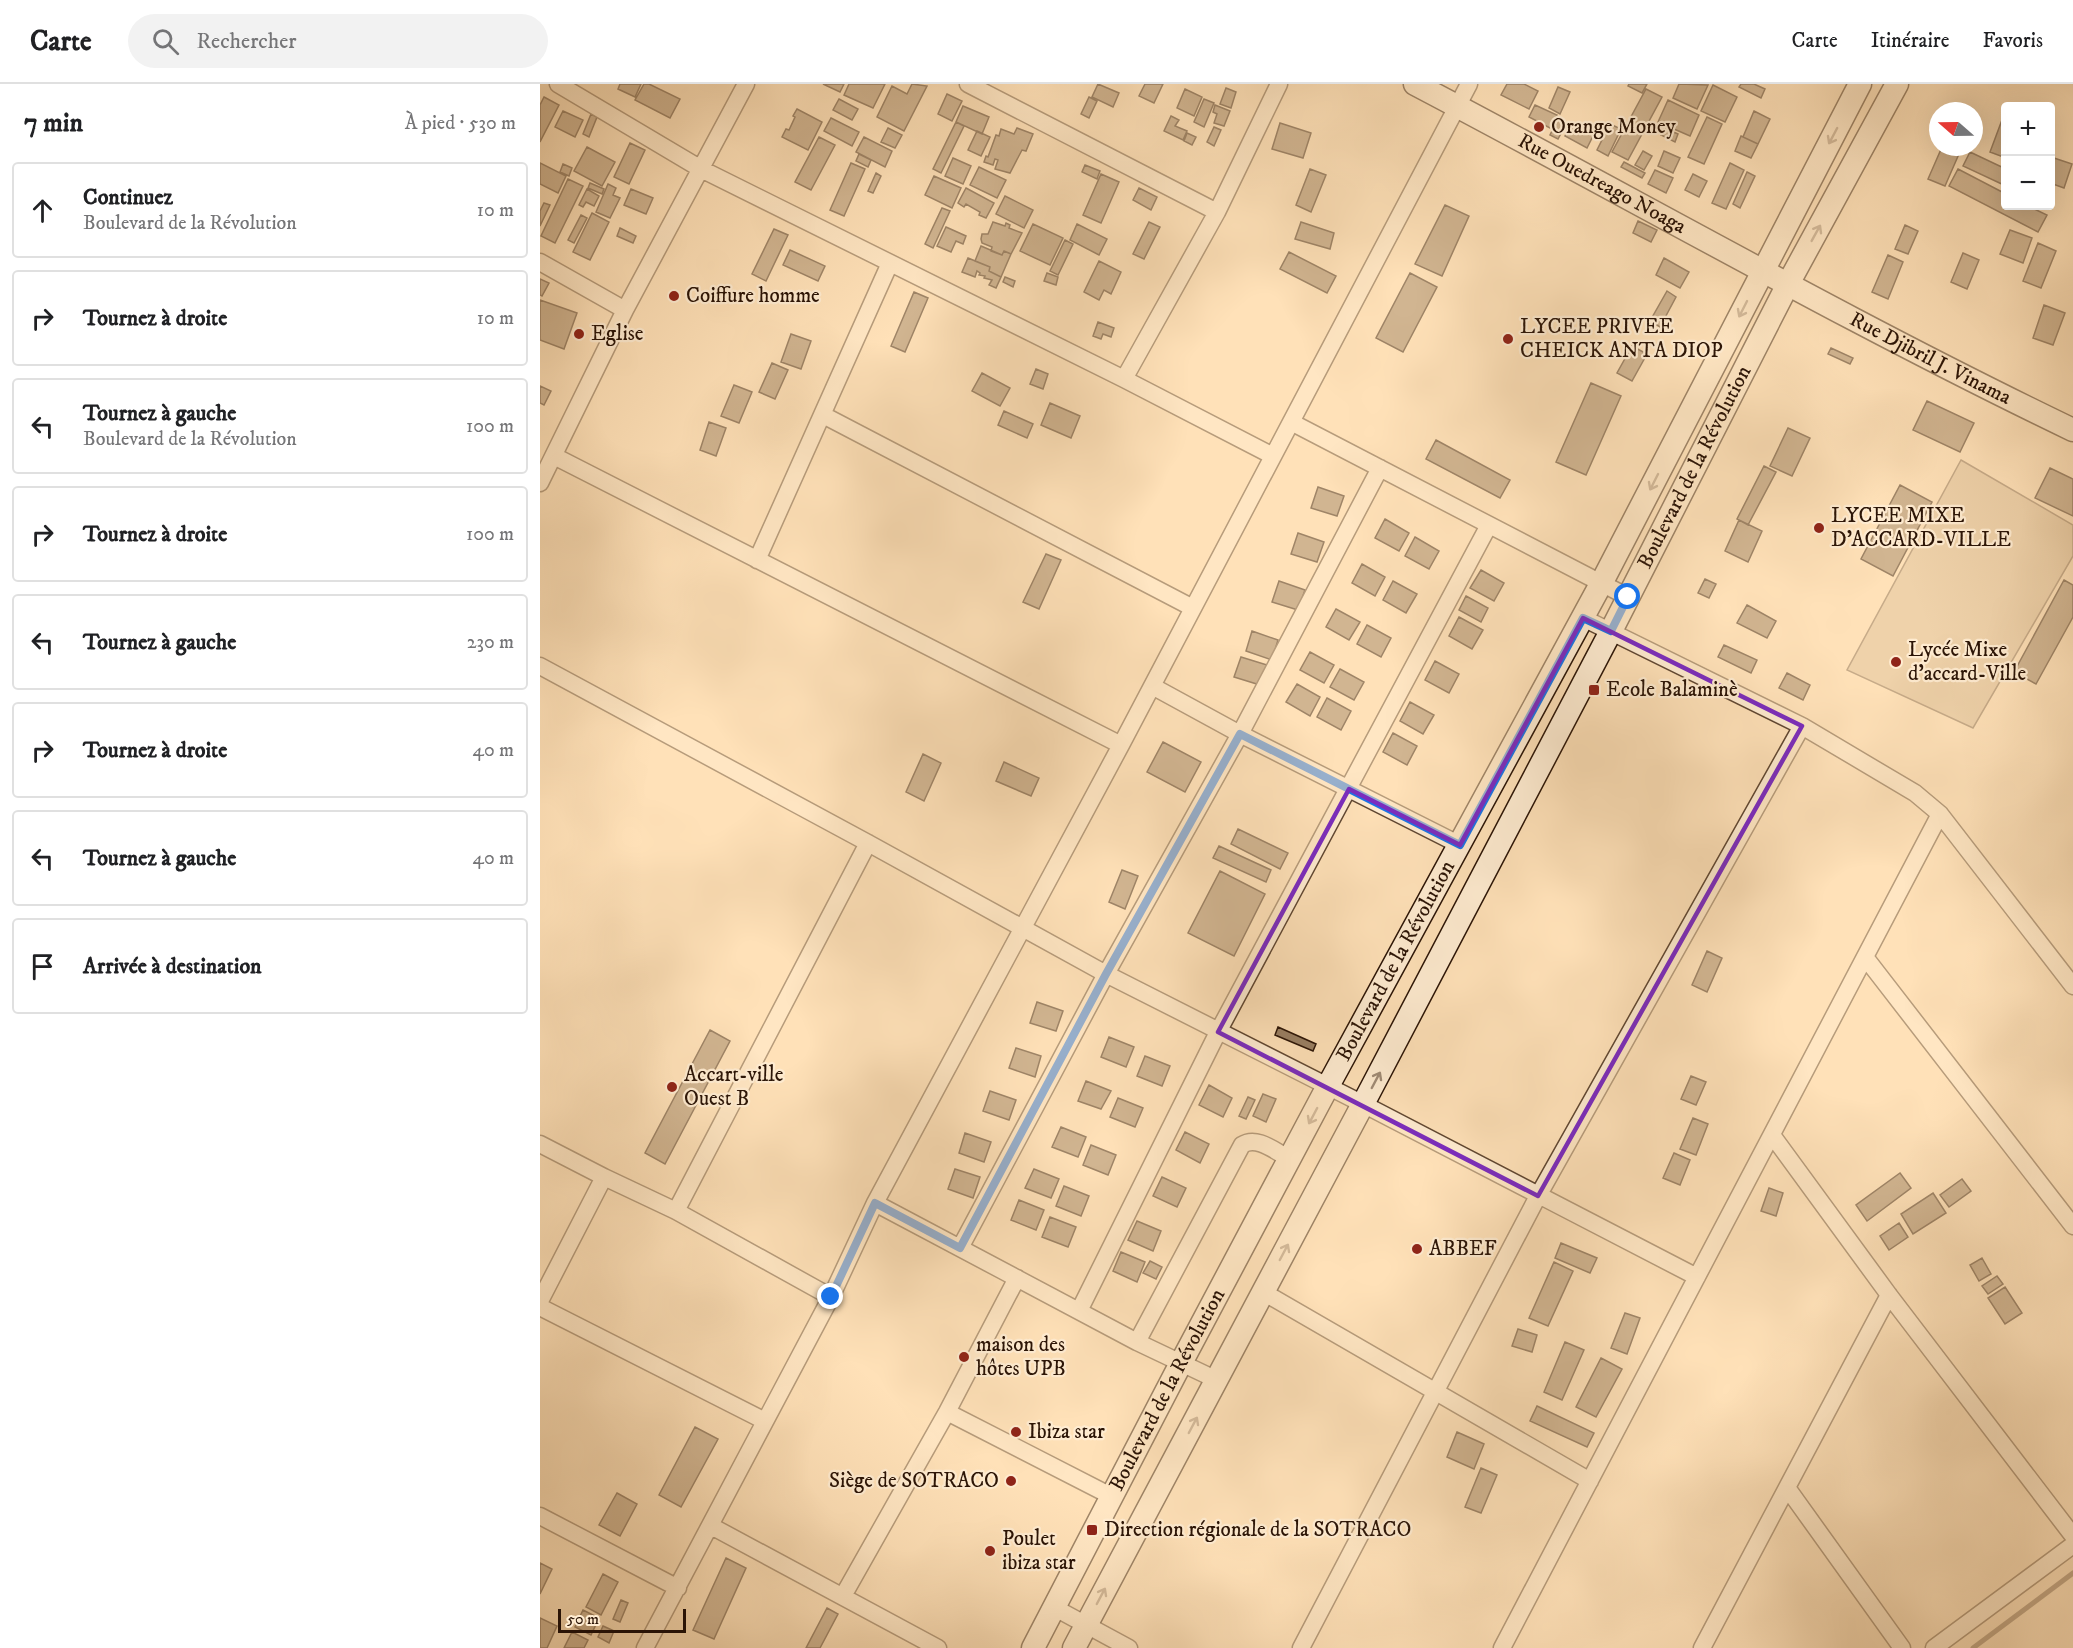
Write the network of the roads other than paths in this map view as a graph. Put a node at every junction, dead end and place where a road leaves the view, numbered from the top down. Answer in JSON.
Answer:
{"nodes":[{"id":1,"x":558,"y":84,"type":"edge"},
{"id":2,"x":746,"y":84,"type":"edge"},
{"id":3,"x":968,"y":84,"type":"edge"},
{"id":4,"x":1279,"y":84,"type":"edge"},
{"id":5,"x":1415,"y":84,"type":"edge"},
{"id":6,"x":1469,"y":84,"type":"edge"},
{"id":7,"x":1860,"y":84,"type":"edge"},
{"id":8,"x":1897,"y":84,"type":"edge"},
{"id":9,"x":1457,"y":106,"type":"junction"},
{"id":10,"x":701,"y":169,"type":"junction"},
{"id":11,"x":1217,"y":212,"type":"junction"},
{"id":12,"x":540,"y":262,"type":"edge"},
{"id":13,"x":890,"y":263,"type":"junction"},
{"id":14,"x":1763,"y":271,"type":"junction"},
{"id":15,"x":1788,"y":284,"type":"junction"},
{"id":16,"x":625,"y":310,"type":"junction"},
{"id":17,"x":1124,"y":379,"type":"junction"},
{"id":18,"x":823,"y":416,"type":"junction"},
{"id":19,"x":1291,"y":422,"type":"junction"},
{"id":20,"x":2073,"y":430,"type":"edge"},
{"id":21,"x":554,"y":456,"type":"junction"},
{"id":22,"x":1273,"y":456,"type":"junction"},
{"id":23,"x":1380,"y":468,"type":"junction"},
{"id":24,"x":540,"y":483,"type":"edge"},
{"id":25,"x":1489,"y":525,"type":"junction"},
{"id":26,"x":757,"y":560,"type":"junction"},
{"id":27,"x":1602,"y":582,"type":"junction"},
{"id":28,"x":1628,"y":597,"type":"junction"},
{"id":29,"x":1193,"y":608,"type":"junction"},
{"id":30,"x":1583,"y":618,"type":"junction"},
{"id":31,"x":1611,"y":631,"type":"junction"},
{"id":32,"x":540,"y":666,"type":"edge"},
{"id":33,"x":1152,"y":686,"type":"junction"},
{"id":34,"x":1802,"y":726,"type":"junction"},
{"id":35,"x":1240,"y":734,"type":"junction"},
{"id":36,"x":1121,"y":745,"type":"junction"},
{"id":37,"x":1348,"y":789,"type":"junction"},
{"id":38,"x":1940,"y":814,"type":"junction"},
{"id":39,"x":868,"y":843,"type":"junction"},
{"id":40,"x":1460,"y":845,"type":"junction"},
{"id":41,"x":1022,"y":928,"type":"junction"},
{"id":42,"x":1865,"y":957,"type":"junction"},
{"id":43,"x":1106,"y":974,"type":"junction"},
{"id":44,"x":2073,"y":986,"type":"edge"},
{"id":45,"x":1218,"y":1032,"type":"junction"},
{"id":46,"x":1328,"y":1086,"type":"junction"},
{"id":47,"x":1363,"y":1104,"type":"junction"},
{"id":48,"x":1772,"y":1135,"type":"junction"},
{"id":49,"x":540,"y":1144,"type":"edge"},
{"id":50,"x":1290,"y":1159,"type":"junction"},
{"id":51,"x":604,"y":1178,"type":"junction"},
{"id":52,"x":1538,"y":1196,"type":"junction"},
{"id":53,"x":875,"y":1203,"type":"junction"},
{"id":54,"x":676,"y":1211,"type":"junction"},
{"id":55,"x":2073,"y":1226,"type":"edge"},
{"id":56,"x":960,"y":1248,"type":"junction"},
{"id":57,"x":1697,"y":1277,"type":"junction"},
{"id":58,"x":1017,"y":1278,"type":"junction"},
{"id":59,"x":1263,"y":1292,"type":"junction"},
{"id":60,"x":1889,"y":1295,"type":"junction"},
{"id":61,"x":831,"y":1297,"type":"junction"},
{"id":62,"x":540,"y":1301,"type":"edge"},
{"id":63,"x":540,"y":1307,"type":"edge"},
{"id":64,"x":1079,"y":1311,"type":"junction"},
{"id":65,"x":1137,"y":1342,"type":"junction"},
{"id":66,"x":1181,"y":1363,"type":"junction"},
{"id":67,"x":1217,"y":1380,"type":"junction"},
{"id":68,"x":1435,"y":1391,"type":"junction"},
{"id":69,"x":948,"y":1412,"type":"junction"},
{"id":70,"x":765,"y":1421,"type":"junction"},
{"id":71,"x":1590,"y":1481,"type":"junction"},
{"id":72,"x":1788,"y":1490,"type":"junction"},
{"id":73,"x":1113,"y":1497,"type":"junction"},
{"id":74,"x":540,"y":1516,"type":"edge"},
{"id":75,"x":711,"y":1526,"type":"junction"},
{"id":76,"x":2073,"y":1536,"type":"edge"},
{"id":77,"x":2073,"y":1545,"type":"edge"},
{"id":78,"x":678,"y":1588,"type":"junction"},
{"id":79,"x":843,"y":1596,"type":"junction"},
{"id":80,"x":1055,"y":1608,"type":"junction"},
{"id":81,"x":1085,"y":1626,"type":"junction"},
{"id":82,"x":1507,"y":1646,"type":"edge"},
{"id":83,"x":645,"y":1648,"type":"edge"},
{"id":84,"x":938,"y":1648,"type":"edge"},
{"id":85,"x":1033,"y":1648,"type":"edge"},
{"id":86,"x":1074,"y":1648,"type":"edge"},
{"id":87,"x":1129,"y":1648,"type":"edge"},
{"id":88,"x":1301,"y":1648,"type":"edge"},
{"id":89,"x":1702,"y":1648,"type":"edge"},
{"id":90,"x":1902,"y":1648,"type":"edge"},
{"id":91,"x":1934,"y":1648,"type":"edge"}],
"edges":[{"from":1,"to":10,"type":"street"},
{"from":2,"to":10,"type":"street"},
{"from":3,"to":11,"type":"street"},
{"from":4,"to":11,"type":"street"},
{"from":5,"to":9,"type":"main road","name":"Rue Ouedreago Noaga"},
{"from":6,"to":9,"type":"street"},
{"from":7,"to":14,"type":"main road","name":"Boulevard de la Révolution","one_way":true},
{"from":15,"to":8,"type":"main road","name":"Boulevard de la Révolution","one_way":true},
{"from":9,"to":14,"type":"main road","name":"Rue Ouedreago Noaga"},
{"from":9,"to":19,"type":"street"},
{"from":10,"to":13,"type":"street"},
{"from":10,"to":16,"type":"street"},
{"from":11,"to":17,"type":"street"},
{"from":12,"to":16,"type":"street"},
{"from":13,"to":17,"type":"street"},
{"from":13,"to":18,"type":"street"},
{"from":14,"to":15,"type":"main road","name":"Rue Ouedreago Noaga"},
{"from":14,"to":27,"type":"main road","name":"Boulevard de la Révolution","one_way":true},
{"from":15,"to":20,"type":"main road","name":"Rue Djibril J. Vinama"},
{"from":15,"to":28,"type":"main road","name":"Boulevard de la Révolution"},
{"from":16,"to":21,"type":"street"},
{"from":17,"to":22,"type":"street"},
{"from":18,"to":26,"type":"street"},
{"from":18,"to":29,"type":"street"},
{"from":19,"to":22,"type":"street"},
{"from":19,"to":23,"type":"street"},
{"from":21,"to":24,"type":"street"},
{"from":21,"to":26,"type":"street"},
{"from":22,"to":29,"type":"street"},
{"from":23,"to":25,"type":"street"},
{"from":23,"to":35,"type":"street"},
{"from":25,"to":27,"type":"street"},
{"from":25,"to":37,"type":"street"},
{"from":26,"to":36,"type":"street"},
{"from":27,"to":28,"type":"street"},
{"from":27,"to":30,"type":"main road","name":"Boulevard de la Révolution"},
{"from":28,"to":31,"type":"main road","name":"Boulevard de la Révolution"},
{"from":29,"to":33,"type":"street"},
{"from":30,"to":31,"type":"street"},
{"from":30,"to":40,"type":"main road","name":"Boulevard de la Révolution"},
{"from":31,"to":34,"type":"street"},
{"from":47,"to":31,"type":"main road","name":"Boulevard de la Révolution","one_way":true},
{"from":32,"to":39,"type":"street"},
{"from":33,"to":35,"type":"street"},
{"from":33,"to":36,"type":"street"},
{"from":34,"to":38,"type":"street"},
{"from":34,"to":52,"type":"street"},
{"from":35,"to":37,"type":"street"},
{"from":35,"to":43,"type":"street"},
{"from":36,"to":41,"type":"street"},
{"from":37,"to":40,"type":"street"},
{"from":37,"to":45,"type":"street"},
{"from":38,"to":42,"type":"street"},
{"from":38,"to":44,"type":"street"},
{"from":39,"to":41,"type":"street"},
{"from":39,"to":54,"type":"street"},
{"from":40,"to":46,"type":"main road","name":"Boulevard de la Révolution"},
{"from":41,"to":43,"type":"street"},
{"from":41,"to":53,"type":"street"},
{"from":42,"to":48,"type":"street"},
{"from":42,"to":55,"type":"street"},
{"from":43,"to":45,"type":"street"},
{"from":43,"to":56,"type":"street"},
{"from":45,"to":46,"type":"street"},
{"from":45,"to":64,"type":"street"},
{"from":46,"to":47,"type":"street"},
{"from":46,"to":50,"type":"main road","name":"Boulevard de la Révolution","one_way":true},
{"from":47,"to":52,"type":"street"},
{"from":59,"to":47,"type":"main road","name":"Boulevard de la Révolution","one_way":true},
{"from":48,"to":57,"type":"street"},
{"from":48,"to":60,"type":"street"},
{"from":49,"to":51,"type":"street"},
{"from":50,"to":65,"type":"street"},
{"from":50,"to":66,"type":"main road","name":"Boulevard de la Révolution"},
{"from":51,"to":54,"type":"street"},
{"from":51,"to":62,"type":"street"},
{"from":52,"to":57,"type":"street"},
{"from":52,"to":68,"type":"street"},
{"from":53,"to":56,"type":"street"},
{"from":53,"to":61,"type":"street"},
{"from":54,"to":61,"type":"street"},
{"from":56,"to":58,"type":"street"},
{"from":57,"to":71,"type":"street"},
{"from":58,"to":64,"type":"street"},
{"from":58,"to":69,"type":"street"},
{"from":59,"to":67,"type":"main road","name":"Boulevard de la Révolution"},
{"from":59,"to":68,"type":"street"},
{"from":60,"to":72,"type":"street"},
{"from":60,"to":76,"type":"street"},
{"from":61,"to":70,"type":"street"},
{"from":63,"to":70,"type":"street"},
{"from":64,"to":65,"type":"street"},
{"from":65,"to":66,"type":"street"},
{"from":66,"to":67,"type":"street"},
{"from":66,"to":73,"type":"main road","name":"Boulevard de la Révolution"},
{"from":81,"to":67,"type":"main road","name":"Boulevard de la Révolution","one_way":true},
{"from":68,"to":71,"type":"street"},
{"from":68,"to":88,"type":"street"},
{"from":69,"to":73,"type":"street"},
{"from":69,"to":79,"type":"street"},
{"from":70,"to":75,"type":"street"},
{"from":71,"to":82,"type":"street"},
{"from":72,"to":89,"type":"street"},
{"from":72,"to":90,"type":"street"},
{"from":73,"to":80,"type":"main road","name":"Boulevard de la Révolution"},
{"from":74,"to":78,"type":"street"},
{"from":75,"to":78,"type":"street"},
{"from":75,"to":79,"type":"street"},
{"from":77,"to":91,"type":"street"},
{"from":78,"to":83,"type":"street"},
{"from":79,"to":84,"type":"street"},
{"from":80,"to":81,"type":"street"},
{"from":80,"to":85,"type":"main road","name":"Boulevard de la Révolution"},
{"from":81,"to":86,"type":"main road","name":"Boulevard de la Révolution"},
{"from":81,"to":87,"type":"street"}]}
